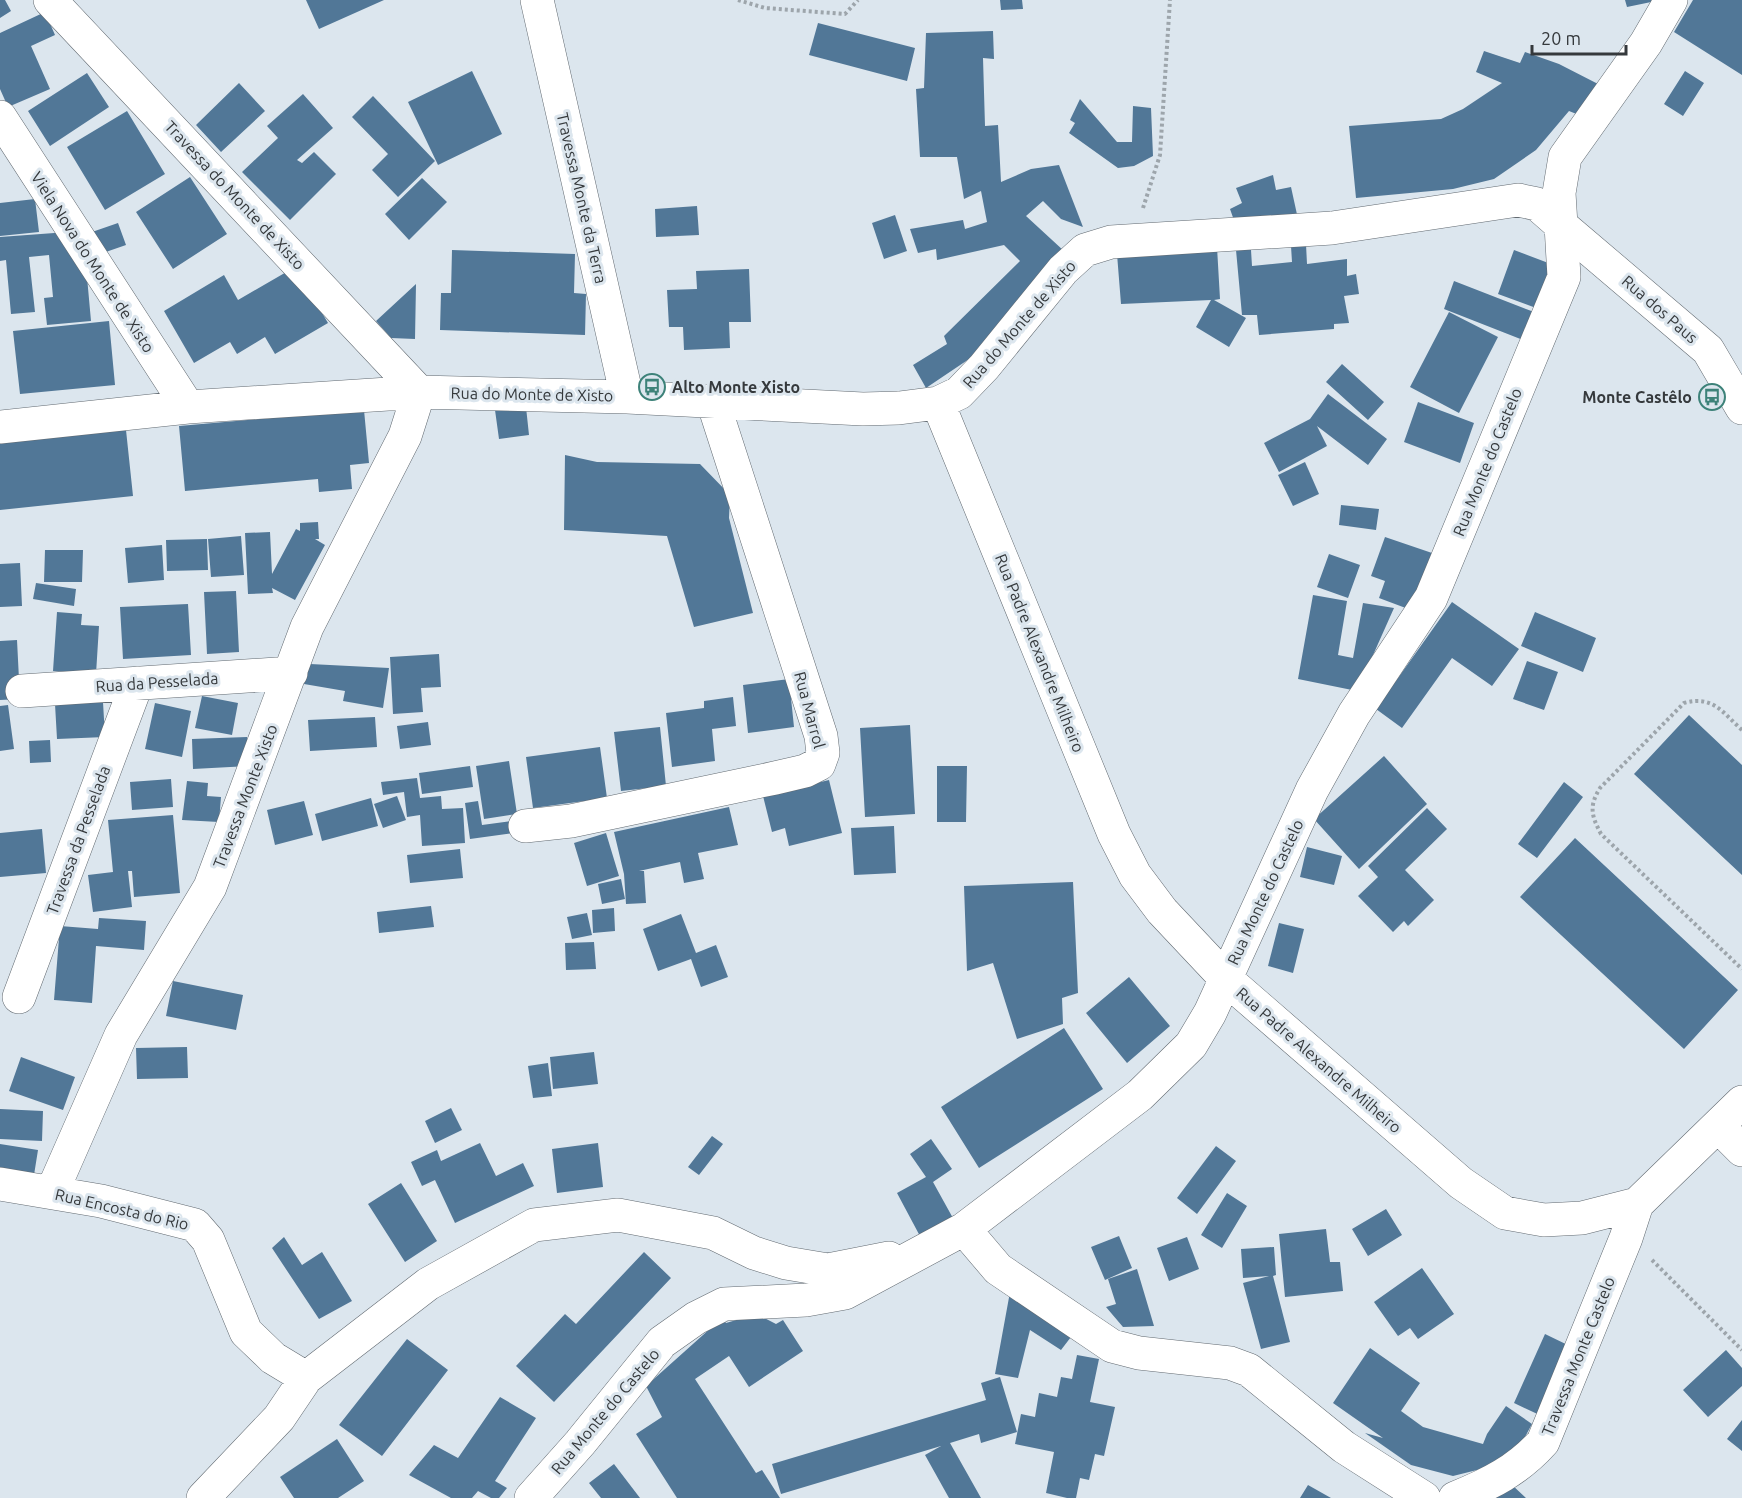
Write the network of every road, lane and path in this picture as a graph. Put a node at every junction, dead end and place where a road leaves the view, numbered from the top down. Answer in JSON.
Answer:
{"nodes":[{"id":1,"x":50,"y":0,"type":"edge"},
{"id":2,"x":537,"y":0,"type":"edge"},
{"id":3,"x":738,"y":0,"type":"edge"},
{"id":4,"x":858,"y":0,"type":"edge"},
{"id":5,"x":1170,"y":0,"type":"edge"},
{"id":6,"x":1671,"y":0,"type":"edge"},
{"id":7,"x":0,"y":117,"type":"edge"},
{"id":8,"x":14,"y":164,"type":"edge"},
{"id":9,"x":1561,"y":225,"type":"junction"},
{"id":10,"x":1132,"y":241,"type":"junction"},
{"id":11,"x":418,"y":392,"type":"junction"},
{"id":12,"x":627,"y":397,"type":"junction"},
{"id":13,"x":713,"y":402,"type":"junction"},
{"id":14,"x":938,"y":403,"type":"junction"},
{"id":15,"x":188,"y":407,"type":"junction"},
{"id":16,"x":1742,"y":408,"type":"edge"},
{"id":17,"x":0,"y":427,"type":"edge"},
{"id":18,"x":291,"y":673,"type":"junction"},
{"id":19,"x":137,"y":683,"type":"junction"},
{"id":20,"x":22,"y":691,"type":"dead end"},
{"id":21,"x":1742,"y":730,"type":"edge"},
{"id":22,"x":525,"y":826,"type":"dead end"},
{"id":23,"x":1742,"y":969,"type":"edge"},
{"id":24,"x":1226,"y":979,"type":"junction"},
{"id":25,"x":19,"y":997,"type":"dead end"},
{"id":26,"x":1742,"y":1102,"type":"edge"},
{"id":27,"x":1719,"y":1127,"type":"junction"},
{"id":28,"x":1742,"y":1150,"type":"edge"},
{"id":29,"x":0,"y":1184,"type":"edge"},
{"id":30,"x":52,"y":1192,"type":"junction"},
{"id":31,"x":1636,"y":1204,"type":"junction"},
{"id":32,"x":964,"y":1229,"type":"junction"},
{"id":33,"x":1626,"y":1238,"type":"junction"},
{"id":34,"x":919,"y":1252,"type":"junction"},
{"id":35,"x":1742,"y":1350,"type":"edge"},
{"id":36,"x":306,"y":1378,"type":"junction"},
{"id":37,"x":203,"y":1498,"type":"edge"},
{"id":38,"x":531,"y":1498,"type":"edge"},
{"id":39,"x":1424,"y":1498,"type":"edge"},
{"id":40,"x":1455,"y":1498,"type":"edge"}],
"edges":[{"from":1,"to":11,"type":"street","name":"Travessa do Monte de Xisto"},
{"from":2,"to":12,"type":"street","name":"Travessa Monte da Terra"},
{"from":3,"to":4,"type":"path"},
{"from":5,"to":10,"type":"path"},
{"from":6,"to":9,"type":"street","name":"Rua Monte do Castelo"},
{"from":7,"to":8,"type":"street","name":"Viela Nova do Monte de Xisto"},
{"from":8,"to":15,"type":"street","name":"Viela Nova do Monte de Xisto"},
{"from":9,"to":10,"type":"street","name":"Rua do Monte de Xisto"},
{"from":9,"to":16,"type":"street","name":"Rua dos Paus"},
{"from":9,"to":24,"type":"street","name":"Rua Monte do Castelo"},
{"from":10,"to":14,"type":"street","name":"Rua do Monte de Xisto"},
{"from":11,"to":12,"type":"street","name":"Rua do Monte de Xisto"},
{"from":11,"to":15,"type":"street","name":"Rua do Monte de Xisto"},
{"from":11,"to":18,"type":"street","name":"Travessa Monte Xisto"},
{"from":12,"to":13,"type":"street","name":"Rua do Monte de Xisto"},
{"from":13,"to":14,"type":"street","name":"Rua do Monte de Xisto"},
{"from":13,"to":22,"type":"street","name":"Rua Marrol"},
{"from":14,"to":24,"type":"street","name":"Rua Padre Alexandre Milheiro"},
{"from":15,"to":17,"type":"street","name":"Rua do Monte de Xisto"},
{"from":18,"to":19,"type":"street","name":"Rua da Pesselada"},
{"from":18,"to":30,"type":"street","name":"Travessa Monte Xisto"},
{"from":19,"to":20,"type":"street","name":"Rua da Pesselada"},
{"from":19,"to":25,"type":"street","name":"Travessa da Pesselada"},
{"from":21,"to":23,"type":"path"},
{"from":24,"to":31,"type":"street","name":"Rua Padre Alexandre Milheiro"},
{"from":24,"to":32,"type":"street","name":"Rua Monte do Castelo"},
{"from":26,"to":27,"type":"street","name":"Rua Padre Alexandre Milheiro"},
{"from":27,"to":28,"type":"street"},
{"from":27,"to":31,"type":"street","name":"Rua Padre Alexandre Milheiro"},
{"from":29,"to":30,"type":"street","name":"Rua Encosta do Rio"},
{"from":30,"to":36,"type":"street","name":"Rua Encosta do Rio"},
{"from":31,"to":33,"type":"street","name":"Travessa Monte Castelo"},
{"from":32,"to":34,"type":"street","name":"Rua Monte do Castelo"},
{"from":32,"to":39,"type":"street"},
{"from":33,"to":35,"type":"path"},
{"from":33,"to":40,"type":"street","name":"Travessa Monte Castelo"},
{"from":34,"to":36,"type":"street"},
{"from":34,"to":38,"type":"street","name":"Rua Monte do Castelo"},
{"from":36,"to":37,"type":"street"}]}
